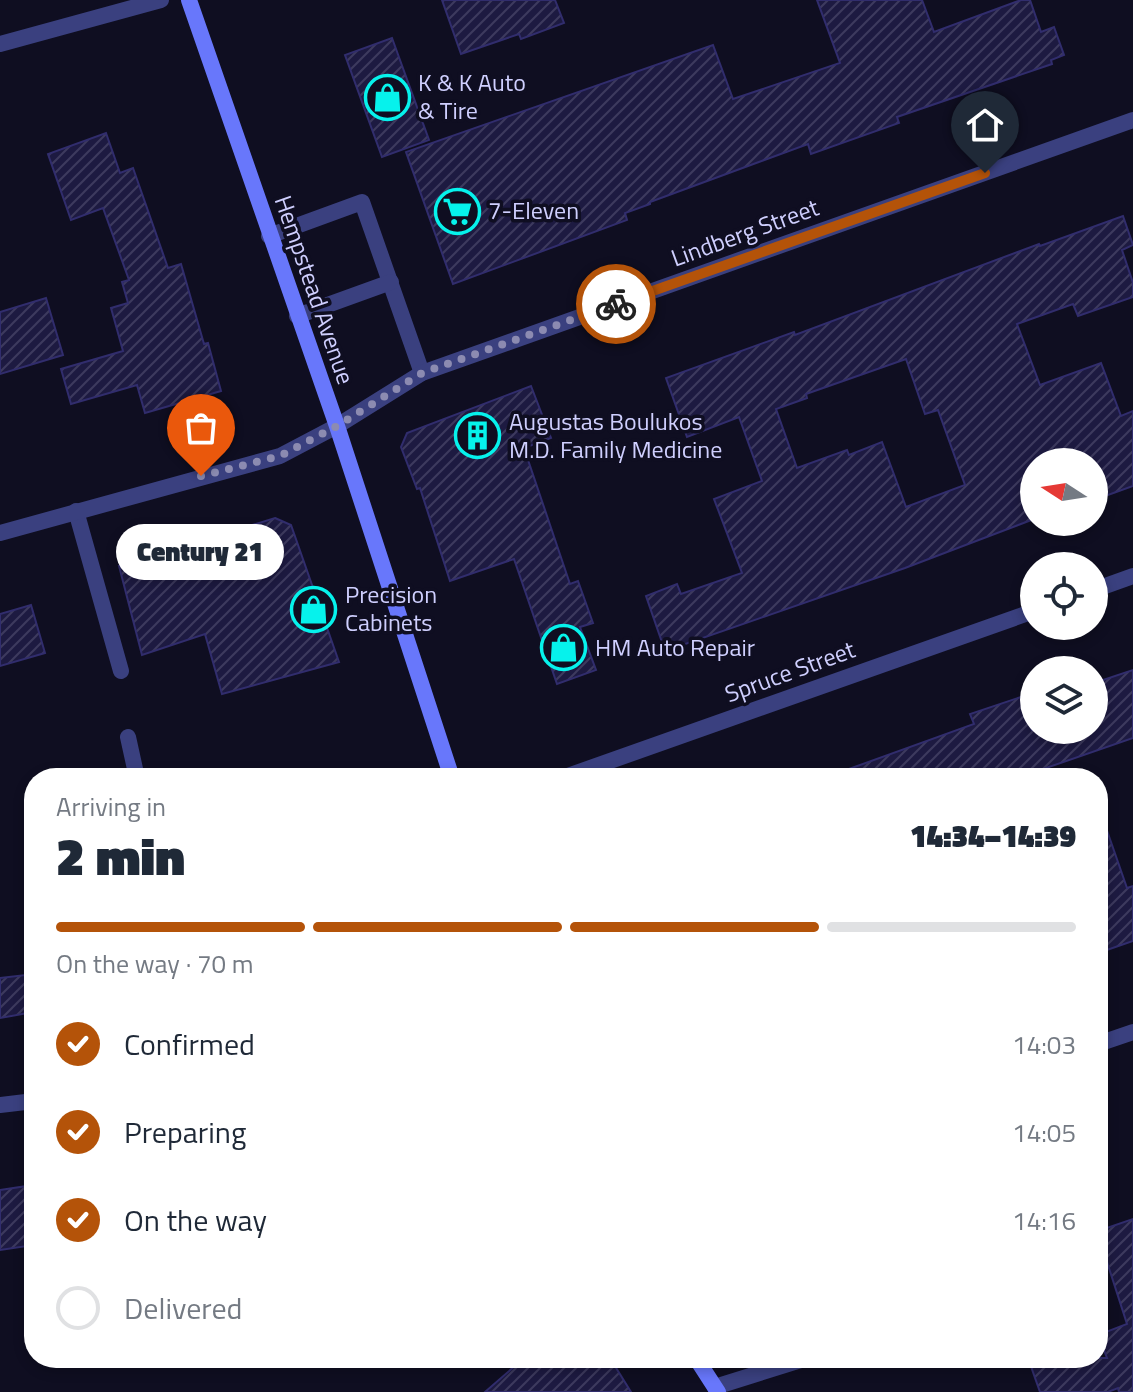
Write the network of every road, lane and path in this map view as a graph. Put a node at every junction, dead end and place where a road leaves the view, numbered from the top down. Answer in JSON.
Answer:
{"nodes":[{"id":1,"x":161,"y":0,"type":"edge"},
{"id":2,"x":189,"y":0,"type":"edge"},
{"id":3,"x":0,"y":44,"type":"edge"},
{"id":4,"x":1133,"y":120,"type":"edge"},
{"id":5,"x":269,"y":236,"type":"junction"},
{"id":6,"x":391,"y":282,"type":"junction"},
{"id":7,"x":297,"y":316,"type":"junction"},
{"id":8,"x":422,"y":373,"type":"junction"},
{"id":9,"x":337,"y":426,"type":"junction"},
{"id":10,"x":76,"y":511,"type":"junction"},
{"id":11,"x":0,"y":533,"type":"edge"},
{"id":12,"x":1133,"y":576,"type":"edge"},
{"id":13,"x":1108,"y":585,"type":"edge"},
{"id":14,"x":1020,"y":616,"type":"edge"},
{"id":15,"x":121,"y":671,"type":"dead end"},
{"id":16,"x":128,"y":737,"type":"dead end"},
{"id":17,"x":135,"y":768,"type":"edge"},
{"id":18,"x":449,"y":768,"type":"edge"},
{"id":19,"x":590,"y":768,"type":"edge"},
{"id":20,"x":1133,"y":1032,"type":"edge"},
{"id":21,"x":1108,"y":1041,"type":"edge"},
{"id":22,"x":24,"y":1102,"type":"edge"},
{"id":23,"x":0,"y":1105,"type":"edge"},
{"id":24,"x":702,"y":1368,"type":"edge"},
{"id":25,"x":779,"y":1368,"type":"edge"},
{"id":26,"x":716,"y":1390,"type":"edge"}],
"edges":[{"from":1,"to":3,"type":"street"},
{"from":2,"to":5,"type":"main road","name":"Hempstead Avenue"},
{"from":4,"to":8,"type":"street","name":"Lindberg Street"},
{"from":5,"to":6,"type":"street"},
{"from":5,"to":7,"type":"main road","name":"Hempstead Avenue"},
{"from":6,"to":7,"type":"street"},
{"from":6,"to":8,"type":"street"},
{"from":7,"to":9,"type":"main road","name":"Hempstead Avenue"},
{"from":8,"to":9,"type":"street","name":"Lindberg Street"},
{"from":9,"to":10,"type":"street","name":"Lindberg Street"},
{"from":9,"to":18,"type":"main road","name":"Hempstead Avenue"},
{"from":10,"to":11,"type":"street","name":"Lindberg Street"},
{"from":10,"to":15,"type":"street"},
{"from":12,"to":13,"type":"street"},
{"from":14,"to":19,"type":"street","name":"Spruce Street"},
{"from":16,"to":17,"type":"street"},
{"from":20,"to":21,"type":"street"},
{"from":22,"to":23,"type":"street"},
{"from":24,"to":26,"type":"main road"},
{"from":25,"to":26,"type":"street"}]}
